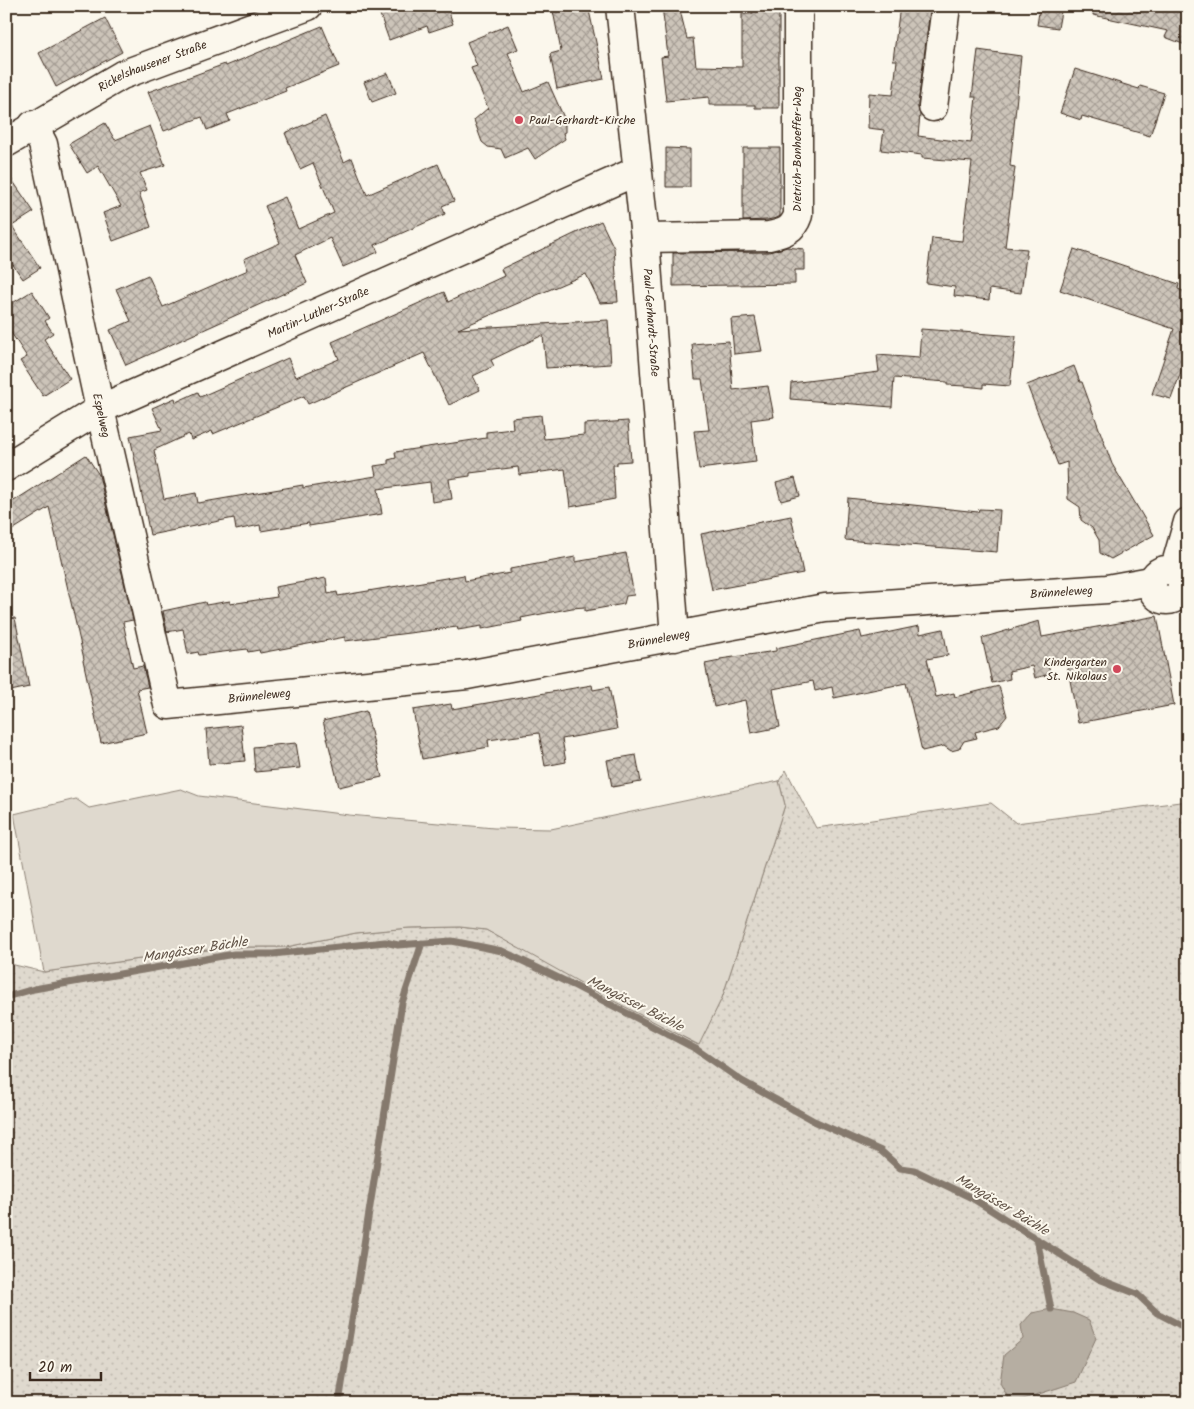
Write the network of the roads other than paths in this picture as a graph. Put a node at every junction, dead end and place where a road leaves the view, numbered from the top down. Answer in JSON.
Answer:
{"nodes":[{"id":1,"x":308,"y":6,"type":"edge"},
{"id":2,"x":620,"y":6,"type":"edge"},
{"id":3,"x":946,"y":6,"type":"edge"},
{"id":4,"x":798,"y":11,"type":"dead end"},
{"id":5,"x":932,"y":107,"type":"dead end"},
{"id":6,"x":33,"y":126,"type":"junction"},
{"id":7,"x":6,"y":143,"type":"edge"},
{"id":8,"x":637,"y":171,"type":"junction"},
{"id":9,"x":645,"y":238,"type":"junction"},
{"id":10,"x":100,"y":409,"type":"junction"},
{"id":11,"x":6,"y":467,"type":"edge"},
{"id":12,"x":1188,"y":522,"type":"edge"},
{"id":13,"x":675,"y":638,"type":"junction"},
{"id":14,"x":168,"y":705,"type":"joint"}],
"edges":[{"from":1,"to":6,"type":"street","name":"Rickelshausener Straße"},
{"from":2,"to":8,"type":"street","name":"Paul-Gerhardt-Straße"},
{"from":3,"to":5,"type":"street"},
{"from":4,"to":9,"type":"street","name":"Dietrich-Bonhoeffer-Weg"},
{"from":6,"to":7,"type":"street","name":"Rickelshausener Straße"},
{"from":6,"to":10,"type":"street","name":"Espelweg"},
{"from":8,"to":9,"type":"street","name":"Paul-Gerhardt-Straße"},
{"from":8,"to":10,"type":"street","name":"Martin-Luther-Straße"},
{"from":9,"to":13,"type":"street","name":"Paul-Gerhardt-Straße"},
{"from":10,"to":11,"type":"street","name":"Martin-Luther-Straße"},
{"from":10,"to":14,"type":"street","name":"Espelweg"},
{"from":12,"to":13,"type":"street","name":"Brünneleweg"},
{"from":13,"to":14,"type":"street","name":"Brünneleweg"}]}
